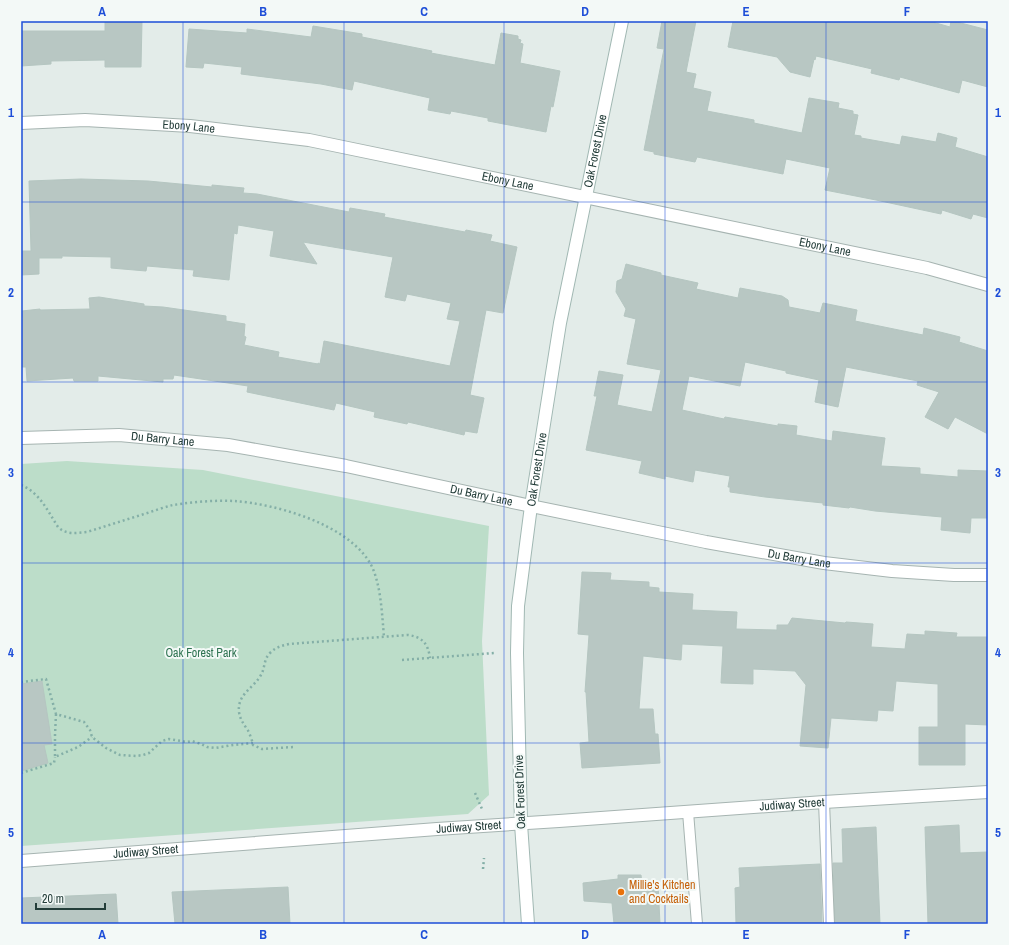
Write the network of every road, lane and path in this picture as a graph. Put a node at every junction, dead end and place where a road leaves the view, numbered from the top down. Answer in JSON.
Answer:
{"nodes":[{"id":1,"x":622,"y":21,"type":"edge"},
{"id":2,"x":21,"y":123,"type":"edge"},
{"id":3,"x":585,"y":198,"type":"junction"},
{"id":4,"x":988,"y":285,"type":"edge"},
{"id":5,"x":21,"y":438,"type":"edge"},
{"id":6,"x":21,"y":485,"type":"edge"},
{"id":7,"x":531,"y":506,"type":"junction"},
{"id":8,"x":988,"y":575,"type":"edge"},
{"id":9,"x":384,"y":637,"type":"junction"},
{"id":10,"x":495,"y":653,"type":"dead end"},
{"id":11,"x":430,"y":658,"type":"junction"},
{"id":12,"x":402,"y":660,"type":"dead end"},
{"id":13,"x":21,"y":682,"type":"edge"},
{"id":14,"x":56,"y":714,"type":"junction"},
{"id":15,"x":92,"y":737,"type":"junction"},
{"id":16,"x":253,"y":743,"type":"junction"},
{"id":17,"x":293,"y":747,"type":"dead end"},
{"id":18,"x":55,"y":757,"type":"junction"},
{"id":19,"x":21,"y":773,"type":"edge"},
{"id":20,"x":988,"y":792,"type":"edge"},
{"id":21,"x":475,"y":793,"type":"dead end"},
{"id":22,"x":824,"y":802,"type":"junction"},
{"id":23,"x":482,"y":812,"type":"dead end"},
{"id":24,"x":688,"y":812,"type":"junction"},
{"id":25,"x":520,"y":824,"type":"junction"},
{"id":26,"x":484,"y":858,"type":"dead end"},
{"id":27,"x":21,"y":861,"type":"edge"},
{"id":28,"x":483,"y":869,"type":"dead end"},
{"id":29,"x":528,"y":924,"type":"edge"},
{"id":30,"x":697,"y":924,"type":"edge"},
{"id":31,"x":829,"y":924,"type":"edge"}],
"edges":[{"from":1,"to":3,"type":"street","name":"Oak Forest Drive"},
{"from":2,"to":3,"type":"street","name":"Ebony Lane"},
{"from":3,"to":4,"type":"street","name":"Ebony Lane"},
{"from":3,"to":7,"type":"street","name":"Oak Forest Drive"},
{"from":5,"to":7,"type":"street","name":"Du Barry Lane"},
{"from":6,"to":9,"type":"path"},
{"from":7,"to":8,"type":"street","name":"Du Barry Lane"},
{"from":7,"to":25,"type":"street","name":"Oak Forest Drive"},
{"from":9,"to":11,"type":"path"},
{"from":9,"to":16,"type":"path"},
{"from":10,"to":11,"type":"path"},
{"from":11,"to":12,"type":"path"},
{"from":13,"to":14,"type":"path"},
{"from":14,"to":15,"type":"path"},
{"from":14,"to":18,"type":"path"},
{"from":15,"to":16,"type":"path"},
{"from":15,"to":18,"type":"path"},
{"from":16,"to":17,"type":"path"},
{"from":18,"to":19,"type":"path"},
{"from":20,"to":22,"type":"street","name":"Judiway Street"},
{"from":21,"to":23,"type":"path"},
{"from":22,"to":24,"type":"street","name":"Judiway Street"},
{"from":22,"to":31,"type":"lane"},
{"from":24,"to":25,"type":"street","name":"Judiway Street"},
{"from":24,"to":30,"type":"lane"},
{"from":25,"to":27,"type":"street","name":"Judiway Street"},
{"from":25,"to":29,"type":"street","name":"Oak Forest Drive"},
{"from":26,"to":28,"type":"path"}]}
